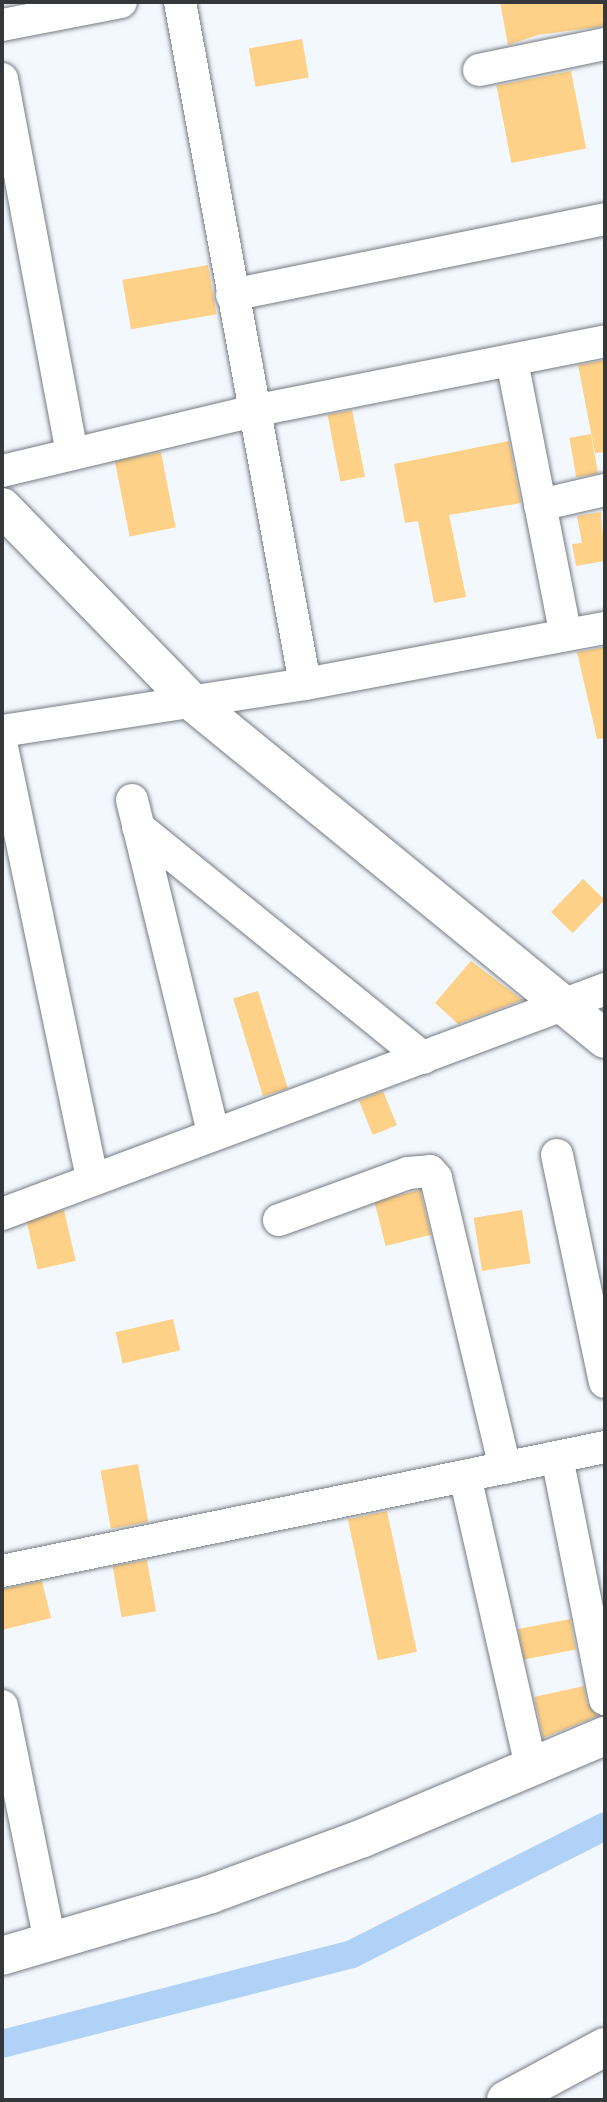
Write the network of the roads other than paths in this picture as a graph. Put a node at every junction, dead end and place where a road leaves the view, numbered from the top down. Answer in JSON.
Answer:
{"nodes":[{"id":1,"x":121,"y":2,"type":"edge"},
{"id":2,"x":180,"y":2,"type":"edge"},
{"id":3,"x":2,"y":25,"type":"edge"},
{"id":4,"x":605,"y":44,"type":"edge"},
{"id":5,"x":479,"y":70,"type":"dead end"},
{"id":6,"x":2,"y":79,"type":"edge"},
{"id":7,"x":605,"y":219,"type":"edge"},
{"id":8,"x":232,"y":295,"type":"junction"},
{"id":9,"x":605,"y":341,"type":"edge"},
{"id":10,"x":512,"y":361,"type":"junction"},
{"id":11,"x":254,"y":411,"type":"junction"},
{"id":12,"x":72,"y":454,"type":"junction"},
{"id":13,"x":2,"y":471,"type":"edge"},
{"id":14,"x":605,"y":490,"type":"edge"},
{"id":15,"x":540,"y":505,"type":"junction"},
{"id":16,"x":2,"y":507,"type":"edge"},
{"id":17,"x":605,"y":628,"type":"edge"},
{"id":18,"x":566,"y":635,"type":"junction"},
{"id":19,"x":304,"y":684,"type":"junction"},
{"id":20,"x":190,"y":700,"type":"junction"},
{"id":21,"x":2,"y":731,"type":"edge"},
{"id":22,"x":2,"y":747,"type":"edge"},
{"id":23,"x":605,"y":989,"type":"edge"},
{"id":24,"x":562,"y":1006,"type":"junction"},
{"id":25,"x":605,"y":1039,"type":"edge"},
{"id":26,"x":423,"y":1058,"type":"junction"},
{"id":27,"x":213,"y":1132,"type":"junction"},
{"id":28,"x":557,"y":1156,"type":"dead end"},
{"id":29,"x":92,"y":1177,"type":"junction"},
{"id":30,"x":2,"y":1214,"type":"edge"},
{"id":31,"x":279,"y":1220,"type":"dead end"},
{"id":32,"x":605,"y":1382,"type":"edge"},
{"id":33,"x":605,"y":1447,"type":"edge"},
{"id":34,"x":557,"y":1457,"type":"junction"},
{"id":35,"x":505,"y":1468,"type":"junction"},
{"id":36,"x":465,"y":1476,"type":"junction"},
{"id":37,"x":2,"y":1571,"type":"edge"},
{"id":38,"x":605,"y":1699,"type":"edge"},
{"id":39,"x":2,"y":1706,"type":"edge"},
{"id":40,"x":605,"y":1736,"type":"edge"},
{"id":41,"x":531,"y":1767,"type":"junction"},
{"id":42,"x":50,"y":1941,"type":"junction"},
{"id":43,"x":2,"y":1956,"type":"edge"},
{"id":44,"x":605,"y":2047,"type":"edge"},
{"id":45,"x":506,"y":2100,"type":"edge"}],
"edges":[{"from":1,"to":3,"type":"street"},
{"from":2,"to":8,"type":"street"},
{"from":4,"to":5,"type":"street"},
{"from":6,"to":12,"type":"street"},
{"from":7,"to":8,"type":"street"},
{"from":8,"to":11,"type":"street"},
{"from":9,"to":10,"type":"street"},
{"from":10,"to":11,"type":"street"},
{"from":10,"to":15,"type":"street"},
{"from":11,"to":12,"type":"street"},
{"from":11,"to":19,"type":"street"},
{"from":12,"to":13,"type":"street"},
{"from":14,"to":15,"type":"street"},
{"from":15,"to":18,"type":"street"},
{"from":16,"to":20,"type":"street"},
{"from":17,"to":18,"type":"street"},
{"from":18,"to":19,"type":"street"},
{"from":19,"to":20,"type":"street"},
{"from":20,"to":21,"type":"street"},
{"from":20,"to":24,"type":"street"},
{"from":22,"to":29,"type":"street"},
{"from":23,"to":24,"type":"street"},
{"from":24,"to":25,"type":"street"},
{"from":24,"to":26,"type":"street"},
{"from":26,"to":27,"type":"street"},
{"from":26,"to":27,"type":"street"},
{"from":27,"to":29,"type":"street"},
{"from":28,"to":32,"type":"street"},
{"from":29,"to":30,"type":"street"},
{"from":31,"to":35,"type":"street"},
{"from":33,"to":34,"type":"street"},
{"from":34,"to":35,"type":"street"},
{"from":34,"to":38,"type":"street"},
{"from":35,"to":36,"type":"street"},
{"from":36,"to":37,"type":"street"},
{"from":36,"to":41,"type":"street"},
{"from":39,"to":42,"type":"street"},
{"from":40,"to":41,"type":"street"},
{"from":41,"to":42,"type":"street"},
{"from":42,"to":43,"type":"street"},
{"from":44,"to":45,"type":"street"}]}
